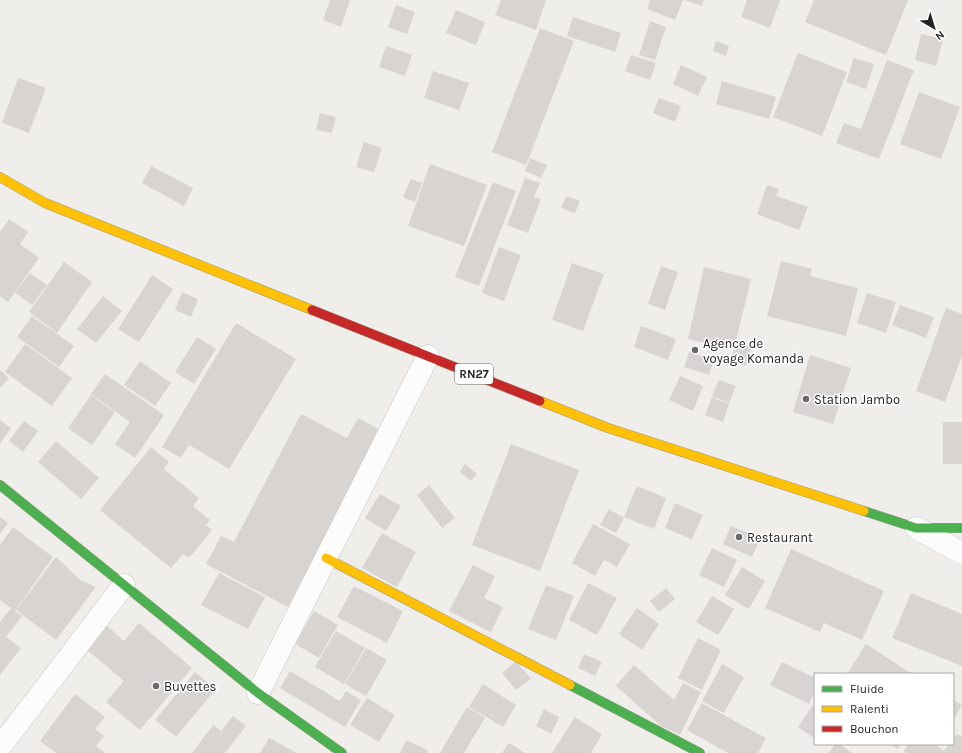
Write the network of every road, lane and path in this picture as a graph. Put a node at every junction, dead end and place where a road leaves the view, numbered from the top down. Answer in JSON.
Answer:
{"nodes":[{"id":1,"x":0,"y":177,"type":"edge"},
{"id":2,"x":428,"y":356,"type":"junction"},
{"id":3,"x":0,"y":485,"type":"edge"},
{"id":4,"x":916,"y":528,"type":"junction"},
{"id":5,"x":962,"y":528,"type":"edge"},
{"id":6,"x":962,"y":553,"type":"edge"},
{"id":7,"x":326,"y":558,"type":"junction"},
{"id":8,"x":124,"y":585,"type":"junction"},
{"id":9,"x":258,"y":693,"type":"junction"},
{"id":10,"x":0,"y":748,"type":"edge"},
{"id":11,"x":342,"y":753,"type":"edge"},
{"id":12,"x":700,"y":753,"type":"edge"}],
"edges":[{"from":1,"to":2,"type":"main road","number":"RN27"},
{"from":2,"to":4,"type":"main road","number":"RN27"},
{"from":2,"to":7,"type":"street"},
{"from":3,"to":8,"type":"main road"},
{"from":4,"to":5,"type":"main road","number":"RN27"},
{"from":4,"to":6,"type":"street"},
{"from":7,"to":9,"type":"street"},
{"from":7,"to":12,"type":"main road"},
{"from":8,"to":9,"type":"main road"},
{"from":8,"to":10,"type":"street"},
{"from":9,"to":11,"type":"main road"}]}
